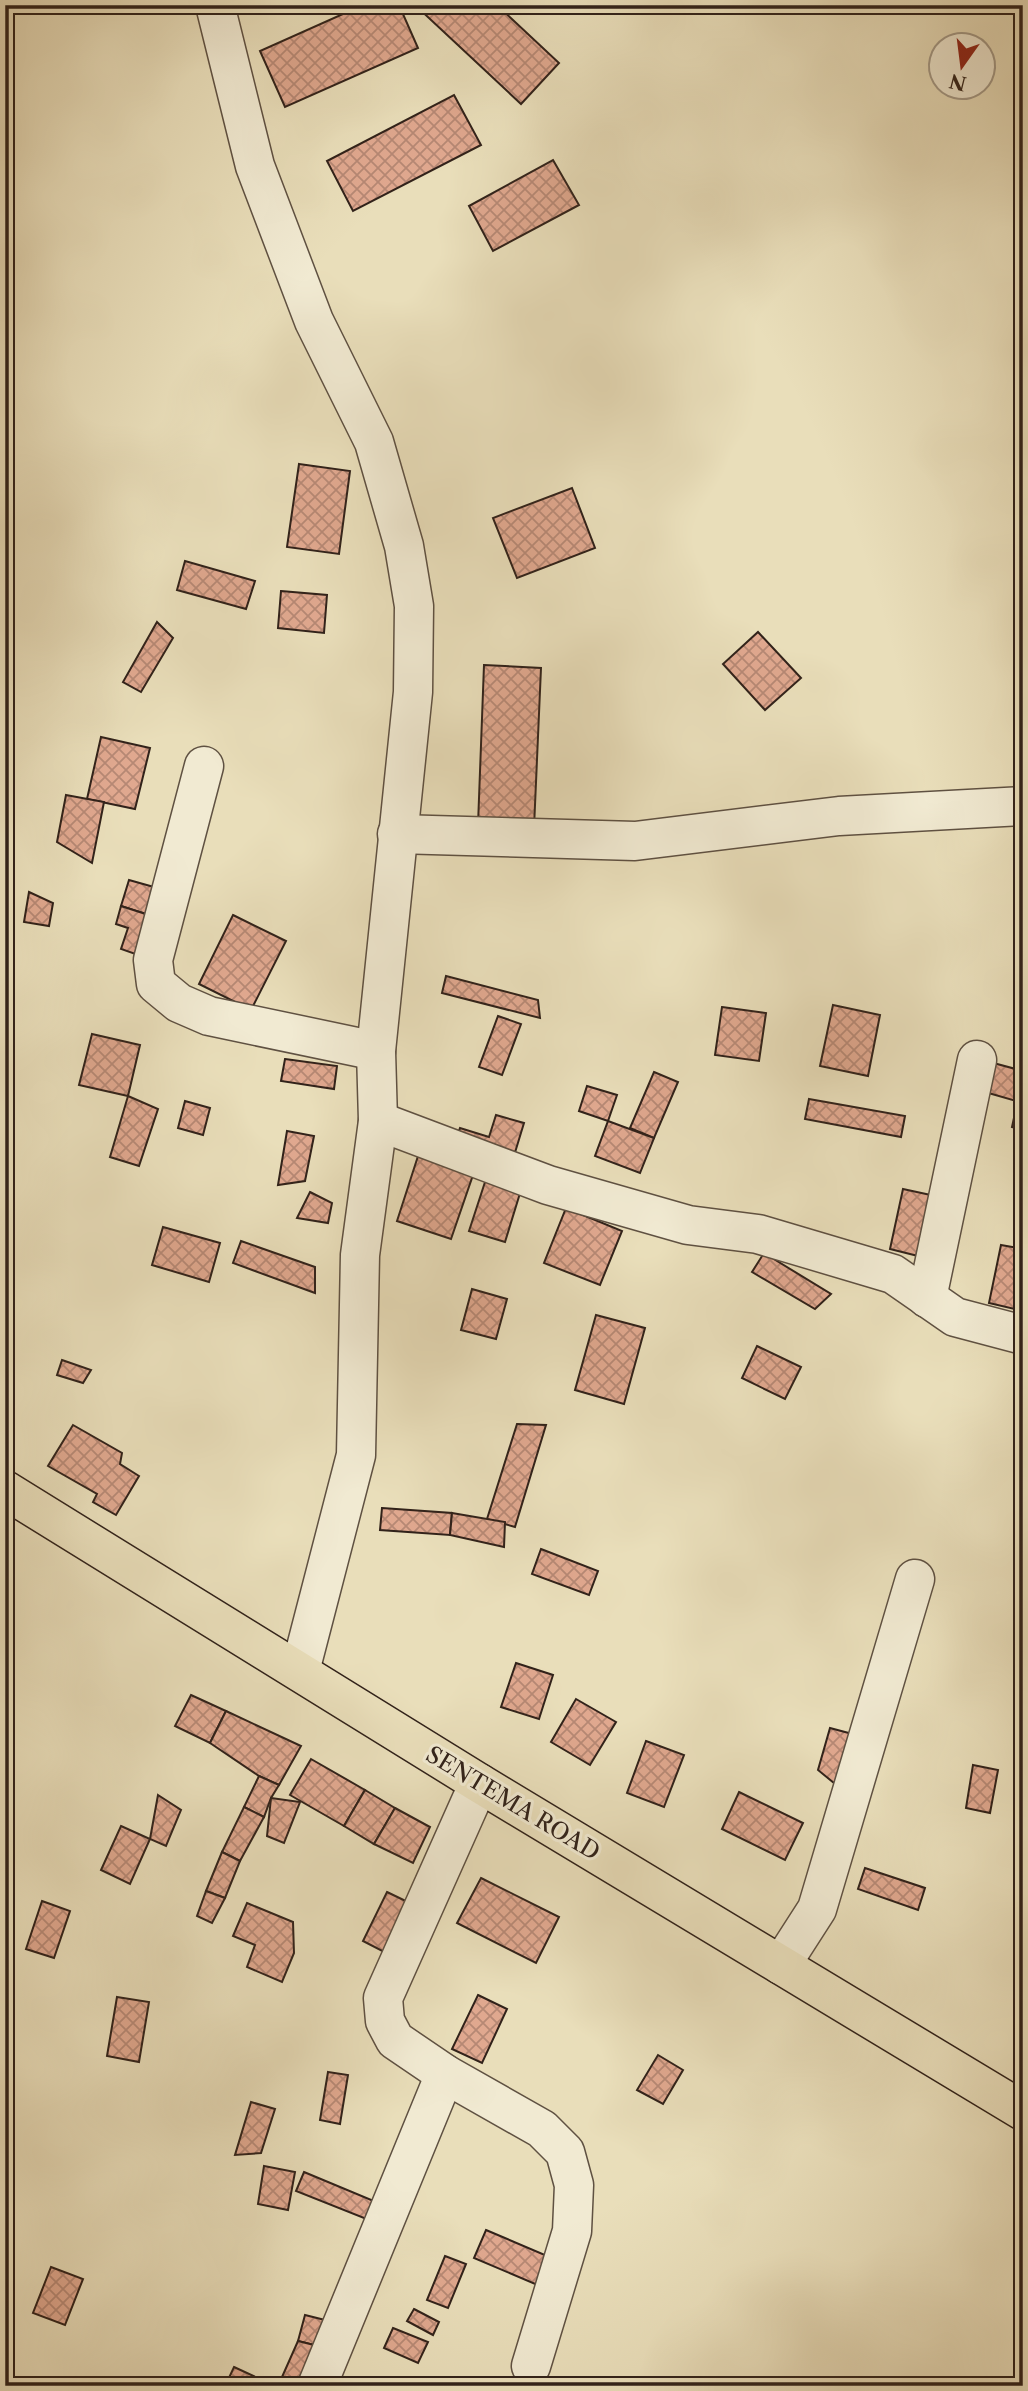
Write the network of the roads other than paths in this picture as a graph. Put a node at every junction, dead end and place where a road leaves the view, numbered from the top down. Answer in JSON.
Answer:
{"nodes":[{"id":1,"x":215,"y":5,"type":"edge"},
{"id":2,"x":204,"y":766,"type":"dead end"},
{"id":3,"x":1023,"y":806,"type":"edge"},
{"id":4,"x":397,"y":834,"type":"junction"},
{"id":5,"x":376,"y":1051,"type":"junction"},
{"id":6,"x":977,"y":1060,"type":"dead end"},
{"id":7,"x":378,"y":1121,"type":"junction"},
{"id":8,"x":927,"y":1298,"type":"junction"},
{"id":9,"x":1023,"y":1335,"type":"edge"},
{"id":10,"x":5,"y":1490,"type":"edge"},
{"id":11,"x":915,"y":1579,"type":"dead end"},
{"id":12,"x":300,"y":1671,"type":"junction"},
{"id":13,"x":479,"y":1783,"type":"junction"},
{"id":14,"x":781,"y":1965,"type":"junction"},
{"id":15,"x":445,"y":2074,"type":"junction"},
{"id":16,"x":1023,"y":2111,"type":"edge"},
{"id":17,"x":531,"y":2366,"type":"dead end"},
{"id":18,"x":317,"y":2386,"type":"edge"}],
"edges":[{"from":1,"to":4,"type":"street"},
{"from":2,"to":5,"type":"street"},
{"from":3,"to":4,"type":"street"},
{"from":4,"to":5,"type":"street"},
{"from":5,"to":7,"type":"street"},
{"from":6,"to":8,"type":"street"},
{"from":7,"to":8,"type":"street"},
{"from":7,"to":12,"type":"street"},
{"from":8,"to":9,"type":"street"},
{"from":10,"to":12,"type":"main road","name":"SENTEMA ROAD"},
{"from":11,"to":14,"type":"street"},
{"from":12,"to":13,"type":"main road","name":"SENTEMA ROAD"},
{"from":13,"to":14,"type":"main road","name":"SENTEMA ROAD"},
{"from":13,"to":15,"type":"street"},
{"from":14,"to":16,"type":"main road","name":"SENTEMA ROAD"},
{"from":15,"to":17,"type":"street"},
{"from":15,"to":18,"type":"street"}]}
